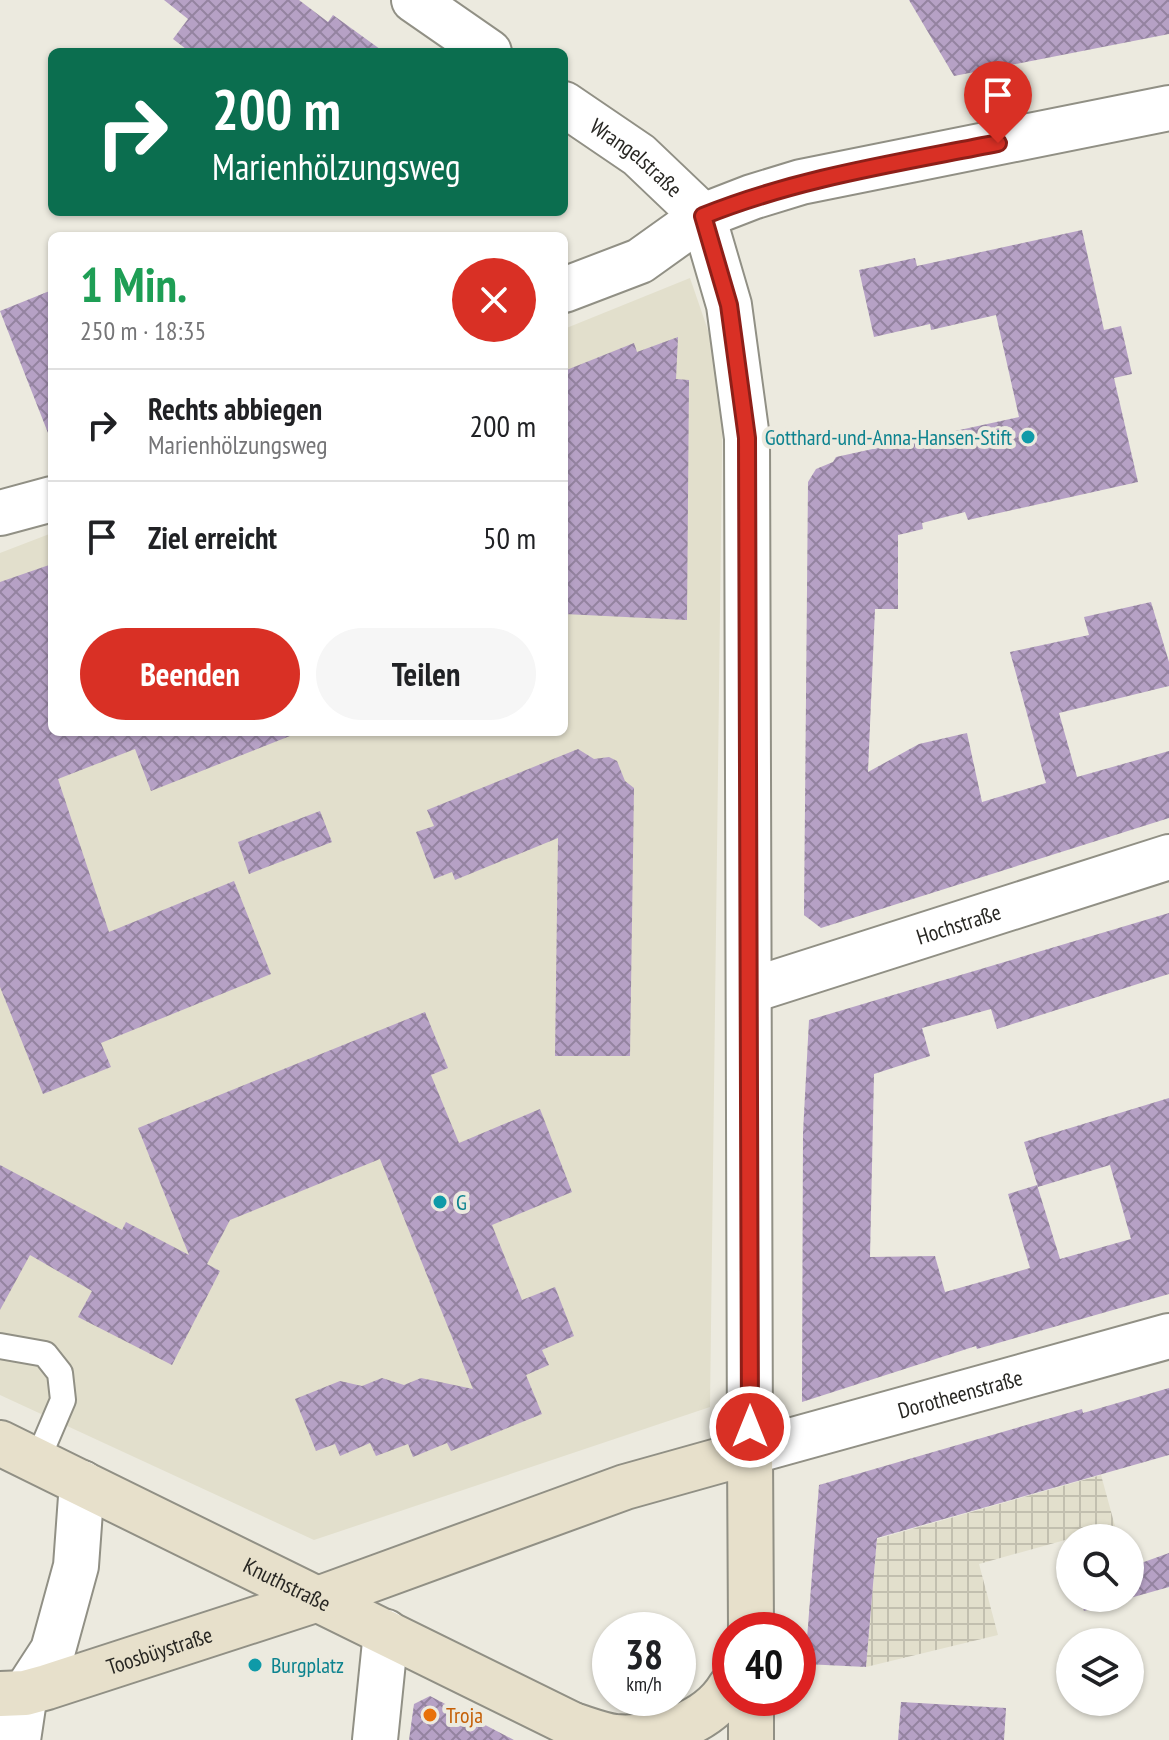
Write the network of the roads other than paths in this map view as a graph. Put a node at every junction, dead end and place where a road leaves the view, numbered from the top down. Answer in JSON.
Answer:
{"nodes":[{"id":1,"x":414,"y":0,"type":"edge"},
{"id":2,"x":483,"y":48,"type":"edge"},
{"id":3,"x":568,"y":107,"type":"edge"},
{"id":4,"x":1169,"y":108,"type":"edge"},
{"id":5,"x":703,"y":216,"type":"junction"},
{"id":6,"x":568,"y":288,"type":"edge"},
{"id":7,"x":48,"y":500,"type":"edge"},
{"id":8,"x":0,"y":513,"type":"edge"},
{"id":9,"x":1169,"y":857,"type":"edge"},
{"id":10,"x":749,"y":991,"type":"junction"},
{"id":11,"x":1169,"y":1336,"type":"edge"},
{"id":12,"x":0,"y":1346,"type":"edge"},
{"id":13,"x":19,"y":1452,"type":"edge"},
{"id":14,"x":750,"y":1452,"type":"junction"},
{"id":15,"x":82,"y":1483,"type":"junction"},
{"id":16,"x":318,"y":1599,"type":"junction"},
{"id":17,"x":751,"y":1612,"type":"edge"},
{"id":18,"x":386,"y":1632,"type":"junction"},
{"id":19,"x":13,"y":1694,"type":"edge"},
{"id":20,"x":712,"y":1704,"type":"edge"},
{"id":21,"x":751,"y":1716,"type":"edge"},
{"id":22,"x":584,"y":1732,"type":"edge"},
{"id":23,"x":18,"y":1740,"type":"edge"},
{"id":24,"x":375,"y":1740,"type":"edge"},
{"id":25,"x":751,"y":1740,"type":"edge"}],
"edges":[{"from":1,"to":2,"type":"street"},
{"from":3,"to":5,"type":"street","name":"Wrangelstraße"},
{"from":4,"to":5,"type":"street"},
{"from":5,"to":6,"type":"street"},
{"from":5,"to":10,"type":"street"},
{"from":7,"to":8,"type":"street"},
{"from":9,"to":10,"type":"street","name":"Hochstraße"},
{"from":10,"to":14,"type":"street"},
{"from":11,"to":14,"type":"street","name":"Dorotheenstraße"},
{"from":12,"to":13,"type":"lane"},
{"from":13,"to":15,"type":"main road","name":"Knuthstraße"},
{"from":14,"to":16,"type":"main road"},
{"from":14,"to":17,"type":"main road"},
{"from":15,"to":16,"type":"main road","name":"Knuthstraße"},
{"from":15,"to":19,"type":"street"},
{"from":16,"to":18,"type":"main road","name":"Knuthstraße"},
{"from":16,"to":19,"type":"main road","name":"Toosbüystraße"},
{"from":18,"to":22,"type":"main road","name":"Knuthstraße"},
{"from":18,"to":24,"type":"street"},
{"from":19,"to":23,"type":"street"},
{"from":20,"to":22,"type":"main road","name":"Knuthstraße"},
{"from":21,"to":25,"type":"main road"}]}
